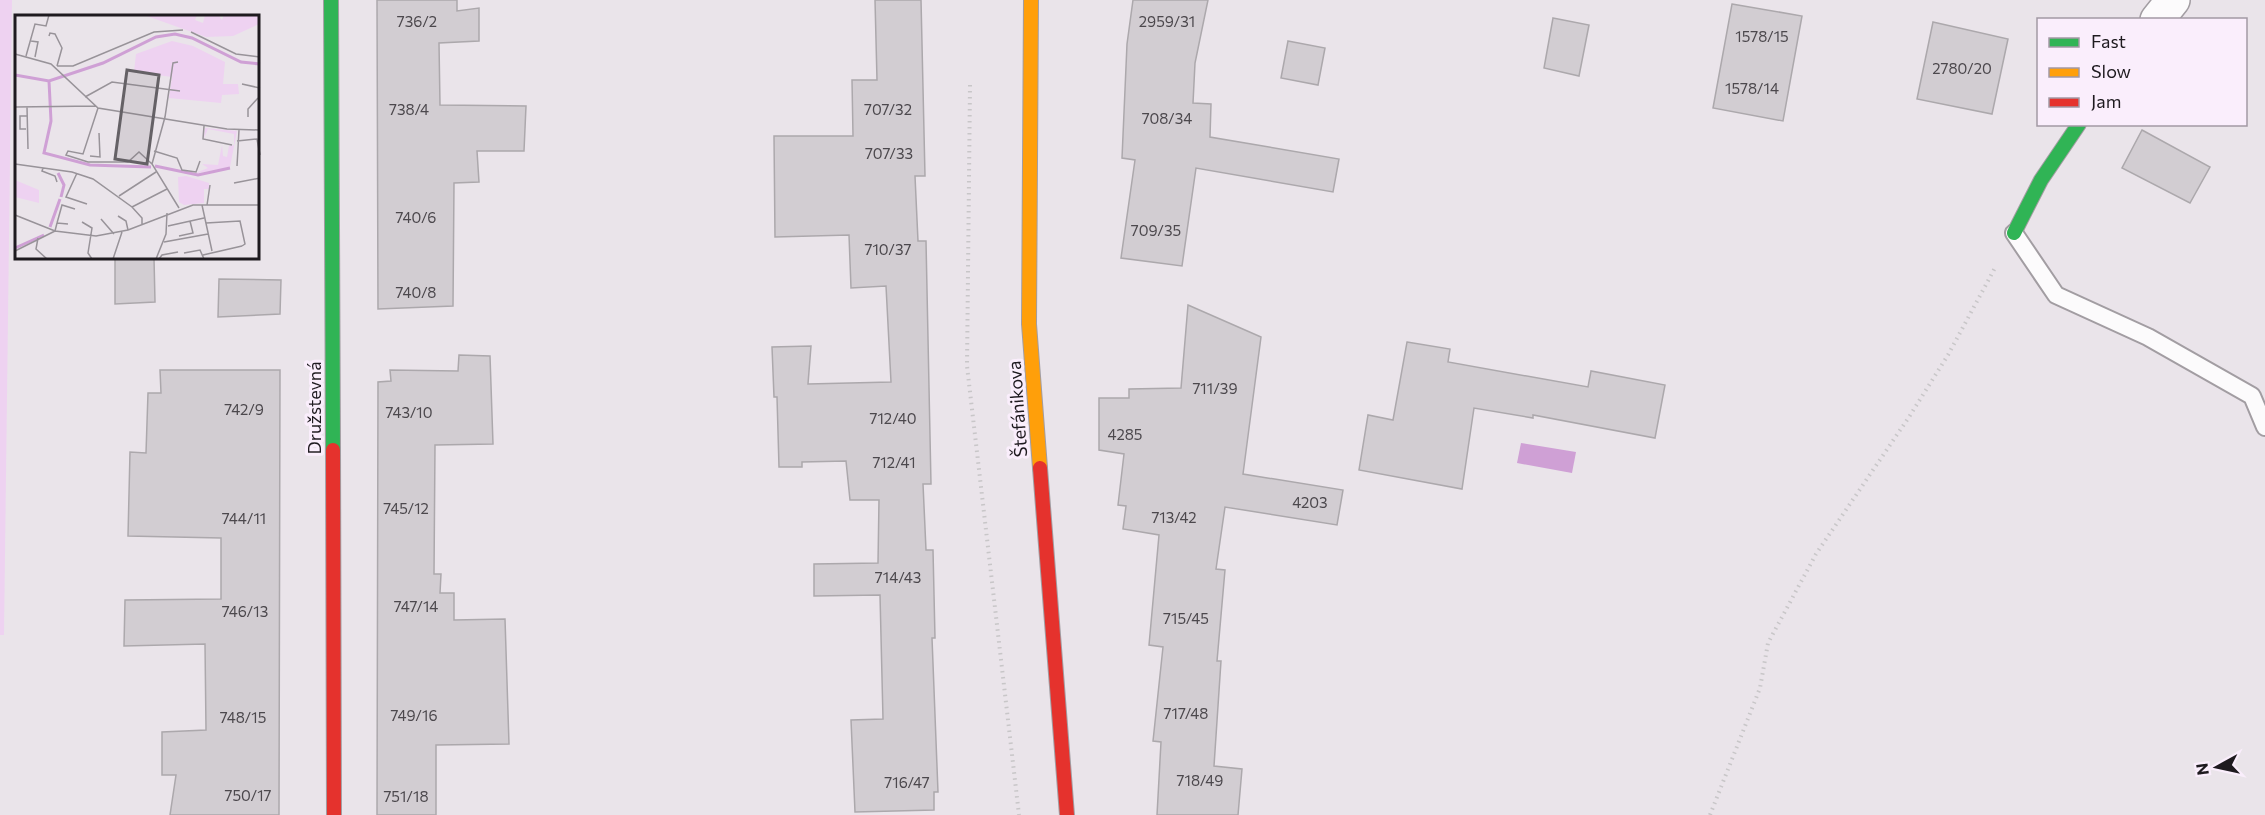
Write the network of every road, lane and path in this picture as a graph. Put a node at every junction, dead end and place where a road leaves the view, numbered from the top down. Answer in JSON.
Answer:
{"nodes":[{"id":1,"x":331,"y":0,"type":"edge"},
{"id":2,"x":1031,"y":0,"type":"edge"},
{"id":3,"x":2173,"y":0,"type":"edge"},
{"id":4,"x":2159,"y":18,"type":"edge"},
{"id":5,"x":970,"y":85,"type":"dead end"},
{"id":6,"x":2078,"y":126,"type":"edge"},
{"id":7,"x":2014,"y":233,"type":"junction"},
{"id":8,"x":2265,"y":427,"type":"edge"},
{"id":9,"x":334,"y":815,"type":"edge"},
{"id":10,"x":1019,"y":815,"type":"edge"},
{"id":11,"x":1067,"y":815,"type":"edge"},
{"id":12,"x":1710,"y":815,"type":"edge"}],
"edges":[{"from":1,"to":9,"type":"street","name":"Družstevná"},
{"from":2,"to":11,"type":"street","name":"Štefánikova"},
{"from":3,"to":4,"type":"street"},
{"from":5,"to":10,"type":"path"},
{"from":6,"to":7,"type":"street"},
{"from":7,"to":8,"type":"lane"},
{"from":7,"to":12,"type":"path"}]}
